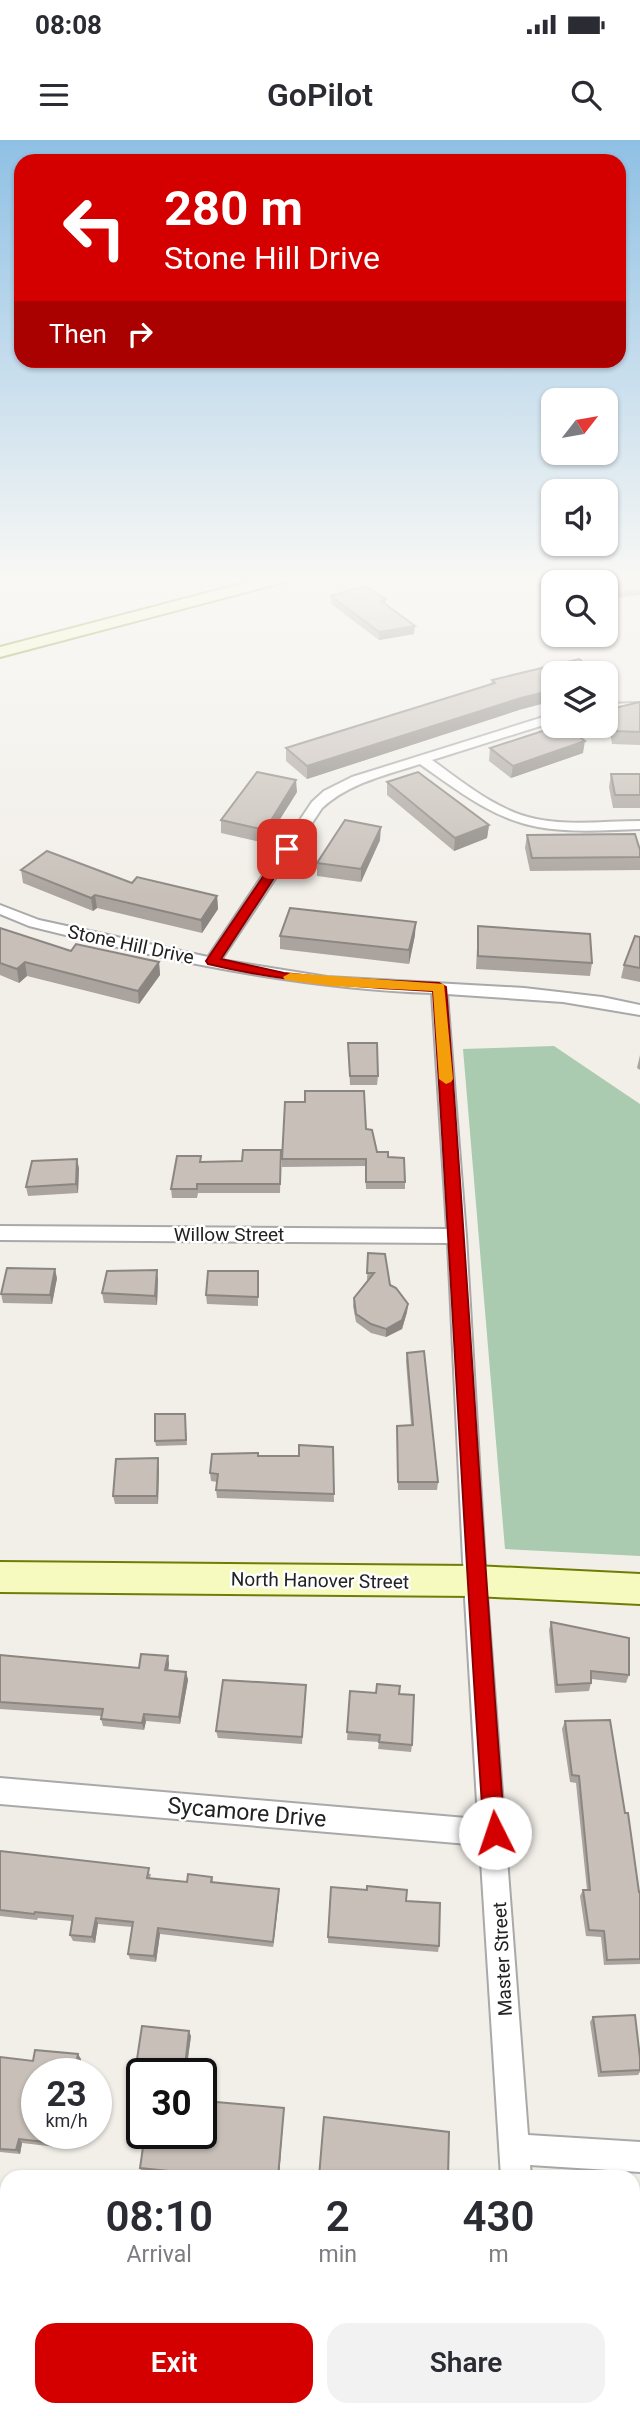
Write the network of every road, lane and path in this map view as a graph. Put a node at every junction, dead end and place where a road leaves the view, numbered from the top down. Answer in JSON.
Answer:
{"nodes":[{"id":1,"x":640,"y":706,"type":"edge"},
{"id":2,"x":618,"y":707,"type":"edge"},
{"id":3,"x":541,"y":723,"type":"edge"},
{"id":4,"x":423,"y":760,"type":"junction"},
{"id":5,"x":640,"y":825,"type":"edge"},
{"id":6,"x":0,"y":909,"type":"edge"},
{"id":7,"x":213,"y":961,"type":"junction"},
{"id":8,"x":439,"y":987,"type":"junction"},
{"id":9,"x":640,"y":1010,"type":"edge"},
{"id":10,"x":0,"y":1233,"type":"edge"},
{"id":11,"x":457,"y":1236,"type":"junction"},
{"id":12,"x":0,"y":1577,"type":"edge"},
{"id":13,"x":475,"y":1581,"type":"junction"},
{"id":14,"x":640,"y":1589,"type":"edge"},
{"id":15,"x":0,"y":1791,"type":"edge"},
{"id":16,"x":495,"y":1833,"type":"junction"},
{"id":17,"x":640,"y":2157,"type":"edge"},
{"id":18,"x":514,"y":2163,"type":"edge"}],
"edges":[{"from":1,"to":2,"type":"street"},
{"from":3,"to":4,"type":"street"},
{"from":4,"to":5,"type":"street"},
{"from":4,"to":7,"type":"street"},
{"from":6,"to":7,"type":"street","name":"Stone Hill Drive"},
{"from":7,"to":8,"type":"street","name":"Stone Hill Drive"},
{"from":8,"to":9,"type":"street","name":"Stone Hill Drive"},
{"from":8,"to":11,"type":"street","name":"Master Street"},
{"from":10,"to":11,"type":"street","name":"Willow Street"},
{"from":11,"to":13,"type":"street","name":"Master Street"},
{"from":12,"to":13,"type":"street","name":"North Hanover Street"},
{"from":13,"to":14,"type":"street","name":"North Hanover Street"},
{"from":13,"to":16,"type":"street","name":"Master Street"},
{"from":15,"to":16,"type":"street","name":"Sycamore Drive"},
{"from":16,"to":18,"type":"street","name":"Master Street"},
{"from":17,"to":18,"type":"street"}]}
